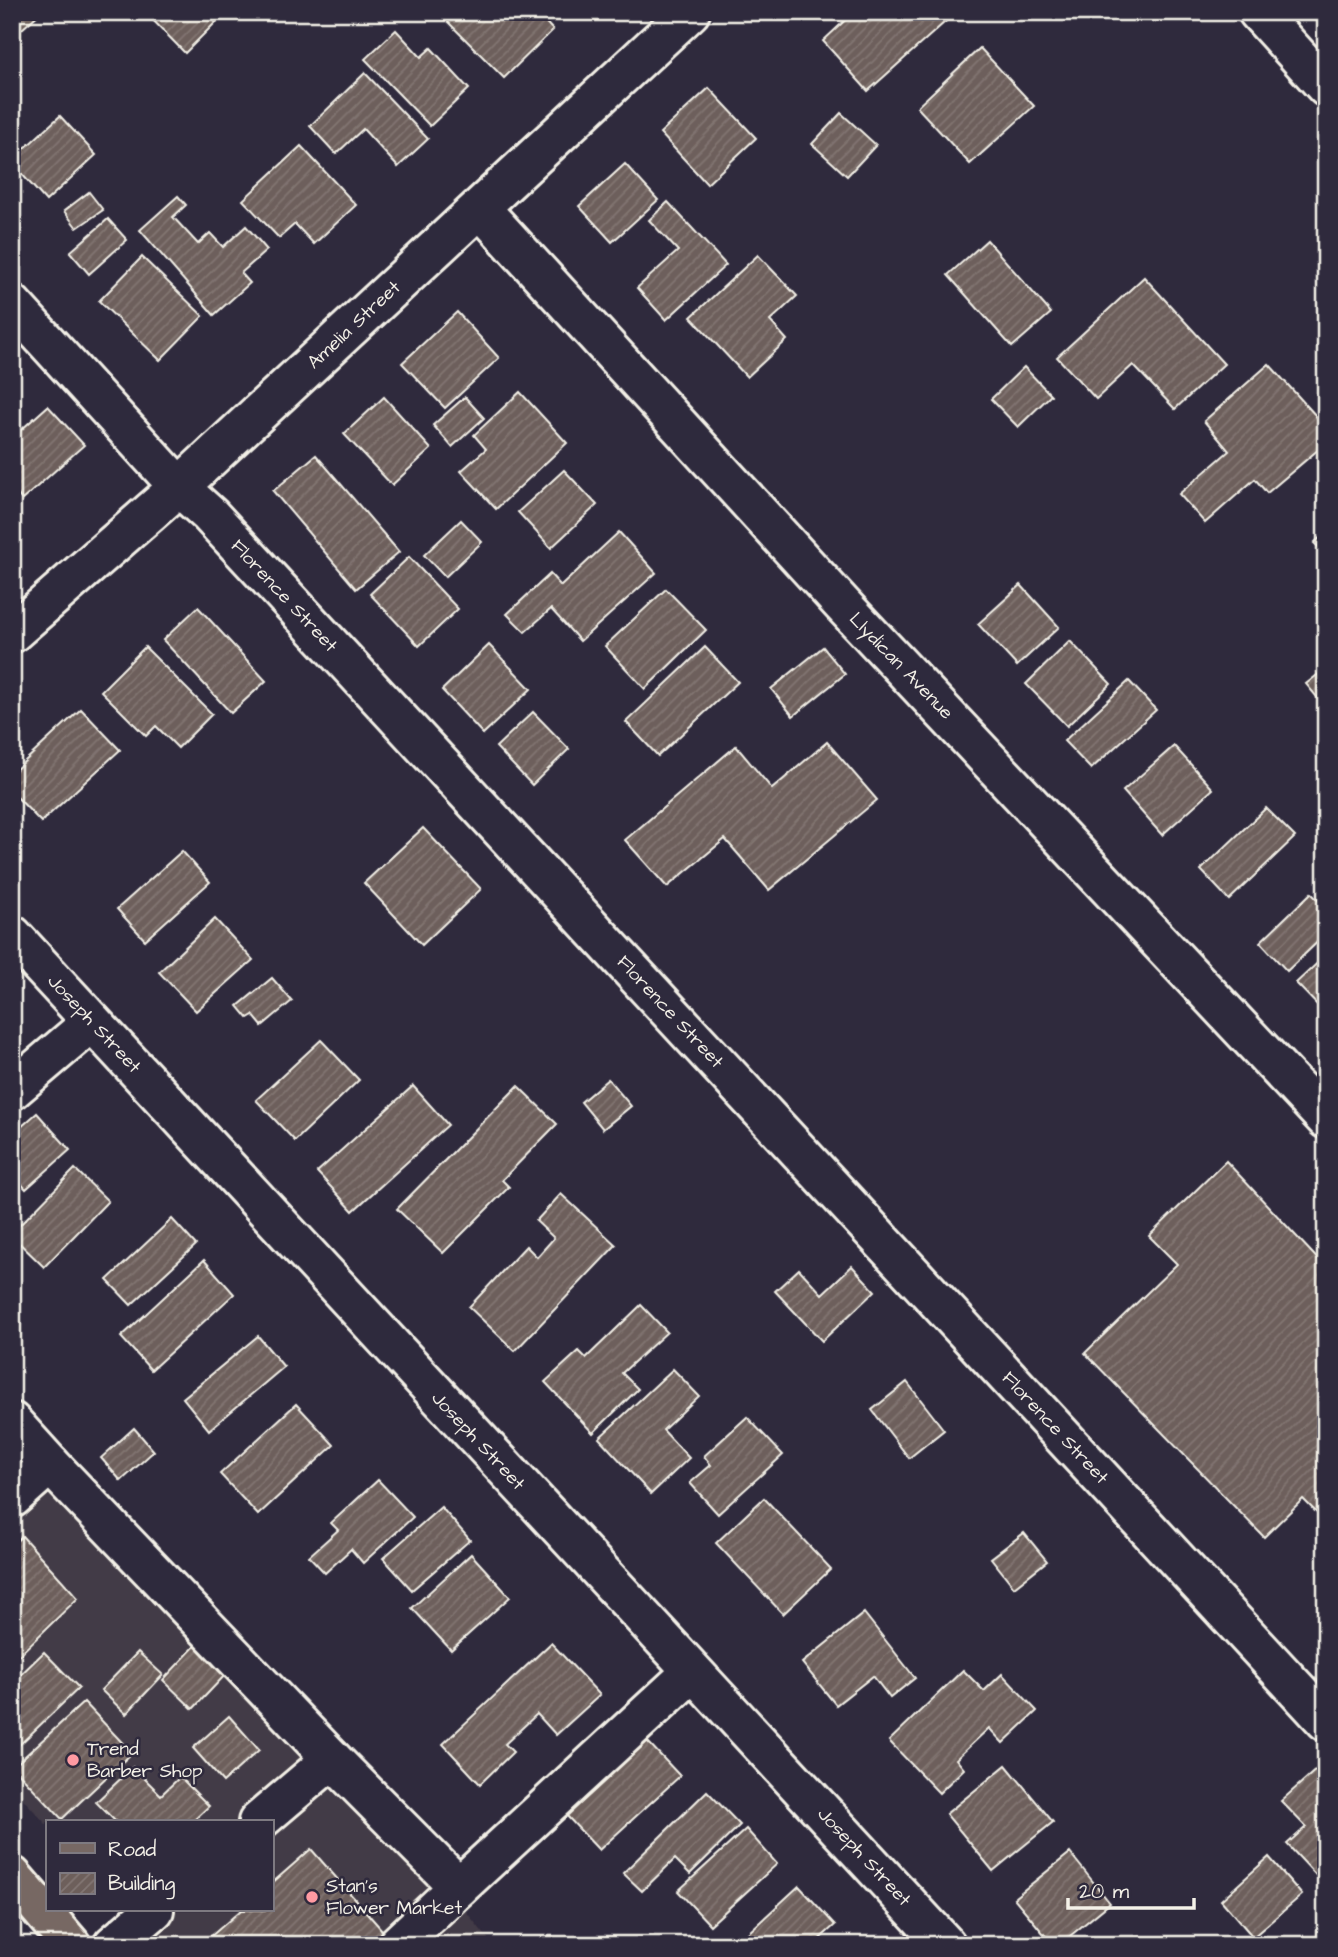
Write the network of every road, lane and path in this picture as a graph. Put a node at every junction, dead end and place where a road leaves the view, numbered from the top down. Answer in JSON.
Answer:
{"nodes":[{"id":1,"x":690,"y":12,"type":"edge"},
{"id":2,"x":1258,"y":12,"type":"edge"},
{"id":3,"x":1326,"y":87,"type":"edge"},
{"id":4,"x":480,"y":208,"type":"junction"},
{"id":5,"x":12,"y":304,"type":"edge"},
{"id":6,"x":179,"y":487,"type":"junction"},
{"id":7,"x":12,"y":633,"type":"edge"},
{"id":8,"x":12,"y":935,"type":"edge"},
{"id":9,"x":92,"y":1022,"type":"junction"},
{"id":10,"x":12,"y":1090,"type":"edge"},
{"id":11,"x":1326,"y":1119,"type":"edge"},
{"id":12,"x":12,"y":1422,"type":"edge"},
{"id":13,"x":50,"y":1464,"type":"junction"},
{"id":14,"x":12,"y":1498,"type":"edge"},
{"id":15,"x":692,"y":1672,"type":"junction"},
{"id":16,"x":1326,"y":1721,"type":"edge"},
{"id":17,"x":332,"y":1759,"type":"junction"},
{"id":18,"x":259,"y":1820,"type":"edge"},
{"id":19,"x":12,"y":1877,"type":"edge"},
{"id":20,"x":459,"y":1886,"type":"junction"},
{"id":21,"x":152,"y":1912,"type":"edge"},
{"id":22,"x":71,"y":1945,"type":"edge"},
{"id":23,"x":113,"y":1945,"type":"edge"},
{"id":24,"x":397,"y":1945,"type":"edge"},
{"id":25,"x":946,"y":1945,"type":"edge"}],
"edges":[{"from":1,"to":4,"type":"street","name":"Amelia Street"},
{"from":2,"to":3,"type":"street"},
{"from":4,"to":6,"type":"street","name":"Amelia Street"},
{"from":4,"to":11,"type":"street","name":"Llydican Avenue"},
{"from":5,"to":6,"type":"street","name":"Florence Street"},
{"from":6,"to":7,"type":"street","name":"Amelia Street"},
{"from":6,"to":16,"type":"street","name":"Florence Street"},
{"from":8,"to":9,"type":"street","name":"Joseph Street"},
{"from":9,"to":10,"type":"street"},
{"from":9,"to":15,"type":"street","name":"Joseph Street"},
{"from":12,"to":13,"type":"street"},
{"from":13,"to":14,"type":"street"},
{"from":13,"to":17,"type":"street"},
{"from":15,"to":20,"type":"street"},
{"from":15,"to":25,"type":"street","name":"Joseph Street"},
{"from":17,"to":18,"type":"street"},
{"from":17,"to":20,"type":"street"},
{"from":19,"to":22,"type":"main road"},
{"from":20,"to":24,"type":"street"},
{"from":21,"to":23,"type":"street"}]}
